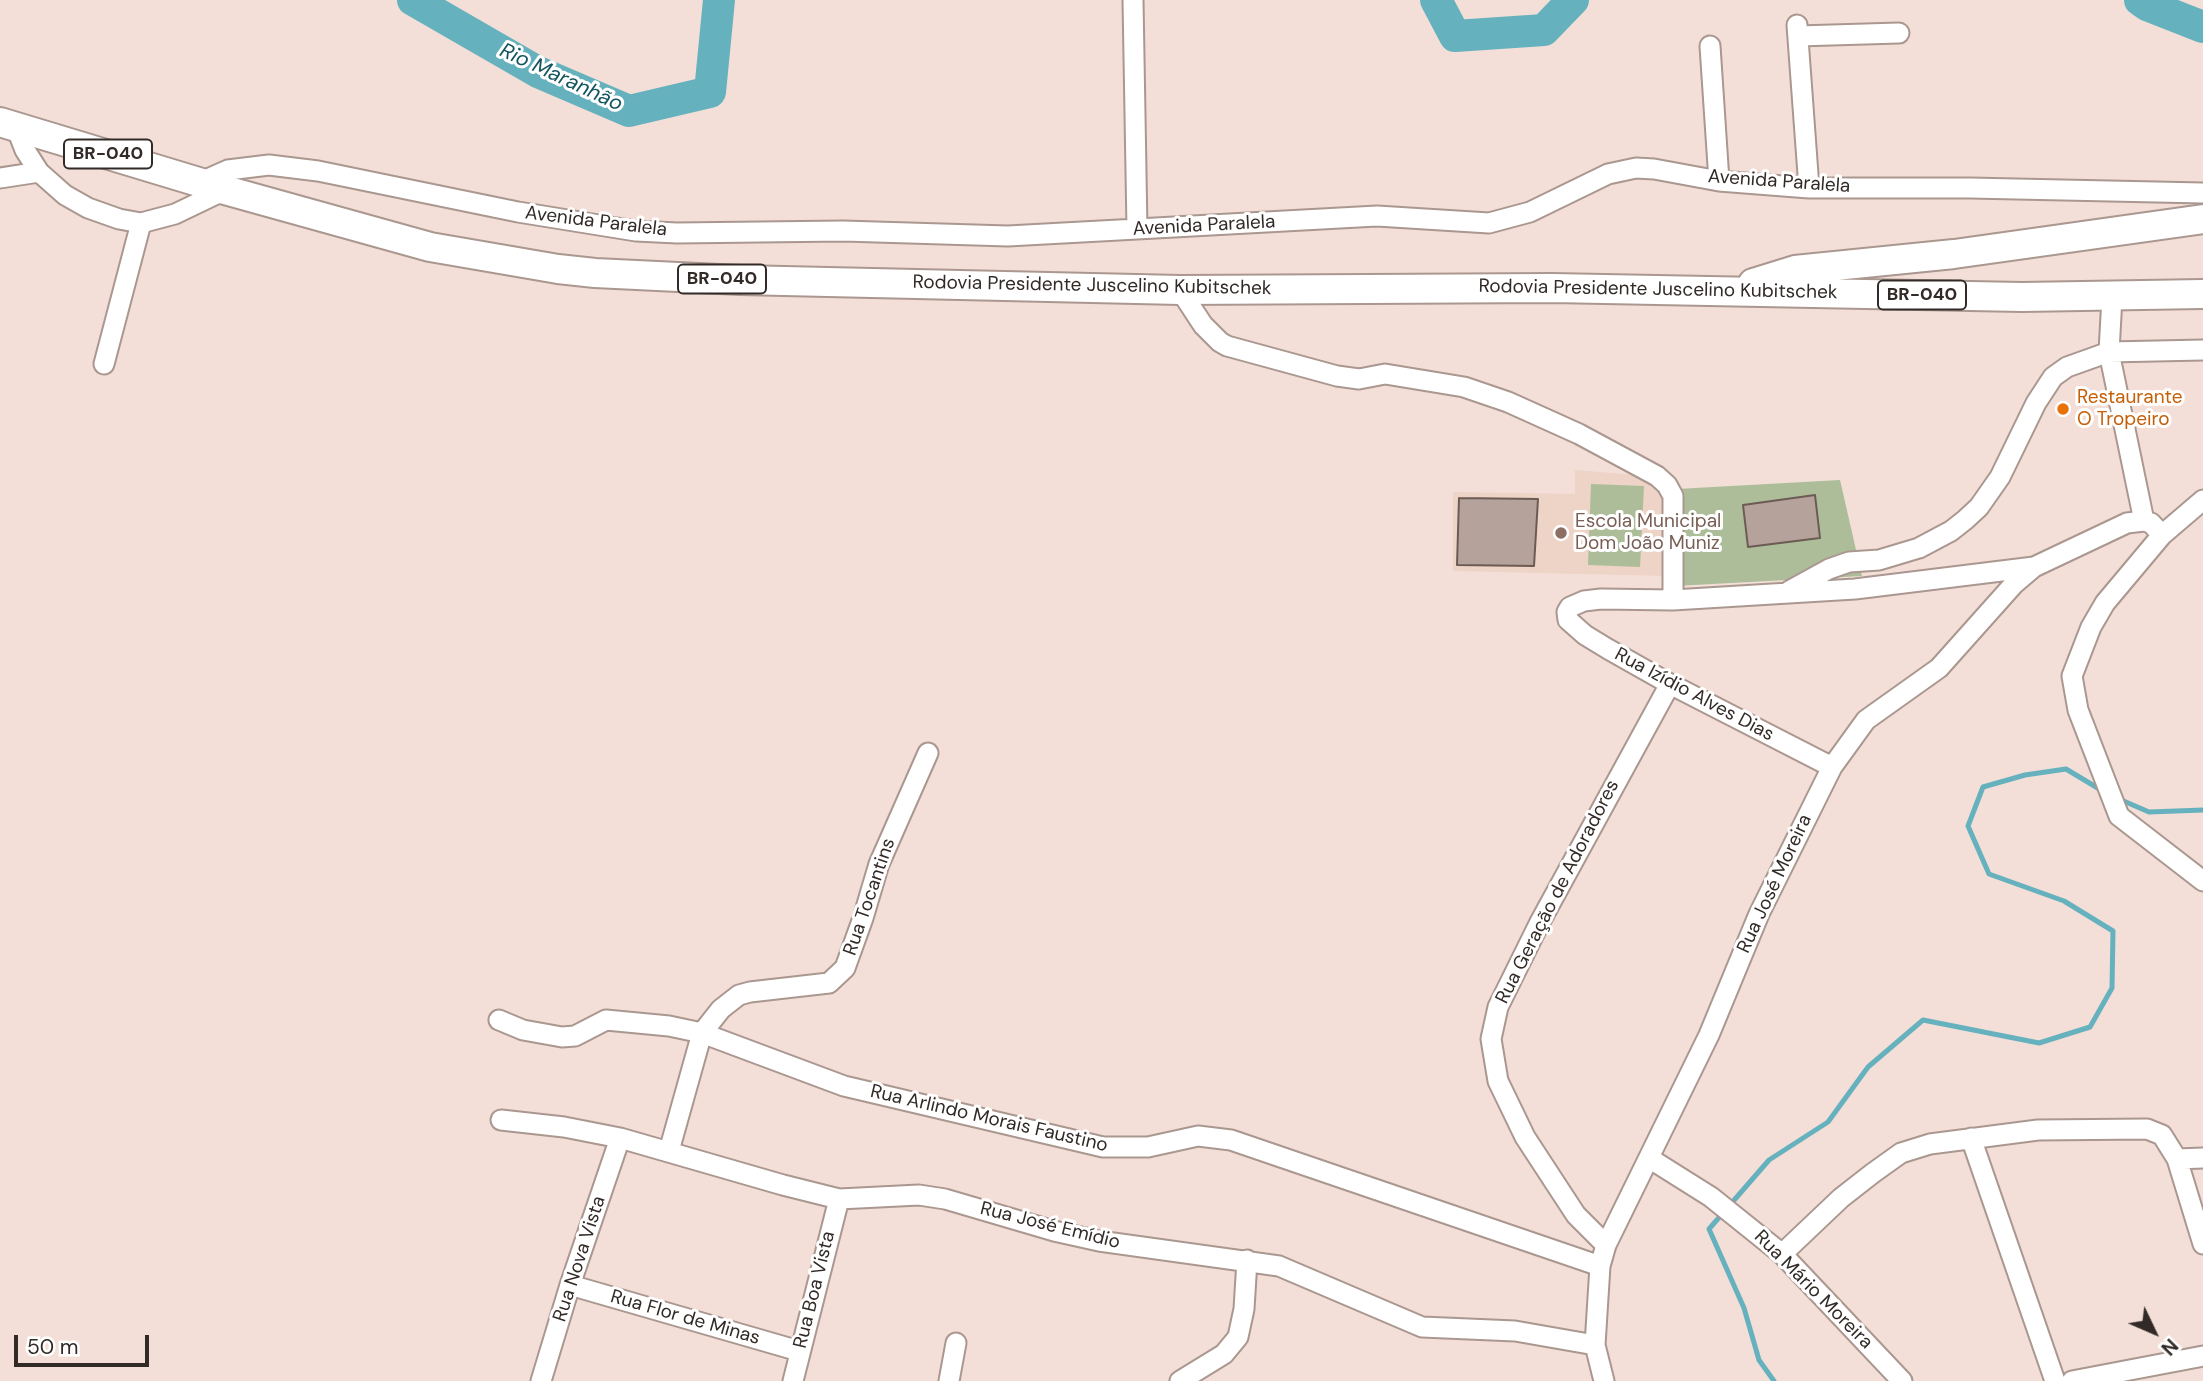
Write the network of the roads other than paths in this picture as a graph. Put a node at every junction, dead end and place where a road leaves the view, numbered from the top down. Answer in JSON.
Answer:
{"nodes":[{"id":1,"x":1133,"y":0,"type":"edge"},
{"id":2,"x":1899,"y":33,"type":"dead end"},
{"id":3,"x":1710,"y":46,"type":"dead end"},
{"id":4,"x":8,"y":125,"type":"edge"},
{"id":5,"x":39,"y":172,"type":"junction"},
{"id":6,"x":0,"y":178,"type":"edge"},
{"id":7,"x":1719,"y":181,"type":"junction"},
{"id":8,"x":213,"y":186,"type":"junction"},
{"id":9,"x":1809,"y":188,"type":"junction"},
{"id":10,"x":2203,"y":193,"type":"edge"},
{"id":11,"x":2203,"y":219,"type":"edge"},
{"id":12,"x":141,"y":223,"type":"junction"},
{"id":13,"x":1137,"y":229,"type":"junction"},
{"id":14,"x":1180,"y":290,"type":"junction"},
{"id":15,"x":1732,"y":293,"type":"junction"},
{"id":16,"x":2203,"y":295,"type":"edge"},
{"id":17,"x":2112,"y":297,"type":"junction"},
{"id":18,"x":2203,"y":350,"type":"edge"},
{"id":19,"x":2109,"y":352,"type":"junction"},
{"id":20,"x":104,"y":364,"type":"dead end"},
{"id":21,"x":2203,"y":500,"type":"edge"},
{"id":22,"x":2144,"y":521,"type":"junction"},
{"id":23,"x":2162,"y":535,"type":"junction"},
{"id":24,"x":2034,"y":567,"type":"junction"},
{"id":25,"x":1782,"y":595,"type":"junction"},
{"id":26,"x":1673,"y":600,"type":"junction"},
{"id":27,"x":1670,"y":684,"type":"junction"},
{"id":28,"x":929,"y":753,"type":"dead end"},
{"id":29,"x":1832,"y":766,"type":"junction"},
{"id":30,"x":2203,"y":881,"type":"edge"},
{"id":31,"x":499,"y":1020,"type":"dead end"},
{"id":32,"x":702,"y":1033,"type":"junction"},
{"id":33,"x":502,"y":1121,"type":"dead end"},
{"id":34,"x":620,"y":1138,"type":"junction"},
{"id":35,"x":1971,"y":1138,"type":"junction"},
{"id":36,"x":669,"y":1151,"type":"junction"},
{"id":37,"x":1649,"y":1158,"type":"junction"},
{"id":38,"x":2177,"y":1158,"type":"junction"},
{"id":39,"x":2203,"y":1158,"type":"edge"},
{"id":40,"x":839,"y":1199,"type":"junction"},
{"id":41,"x":2203,"y":1244,"type":"edge"},
{"id":42,"x":1606,"y":1245,"type":"junction"},
{"id":43,"x":1782,"y":1254,"type":"junction"},
{"id":44,"x":1247,"y":1261,"type":"junction"},
{"id":45,"x":1600,"y":1266,"type":"junction"},
{"id":46,"x":570,"y":1285,"type":"junction"},
{"id":47,"x":956,"y":1342,"type":"dead end"},
{"id":48,"x":1595,"y":1345,"type":"junction"},
{"id":49,"x":799,"y":1351,"type":"junction"},
{"id":50,"x":2203,"y":1356,"type":"edge"},
{"id":51,"x":541,"y":1381,"type":"edge"},
{"id":52,"x":793,"y":1381,"type":"edge"},
{"id":53,"x":948,"y":1381,"type":"edge"},
{"id":54,"x":1180,"y":1381,"type":"edge"},
{"id":55,"x":1604,"y":1381,"type":"edge"},
{"id":56,"x":1902,"y":1381,"type":"edge"},
{"id":57,"x":2055,"y":1381,"type":"edge"},
{"id":58,"x":2071,"y":1381,"type":"edge"}],
"edges":[{"from":1,"to":13,"type":"street"},
{"from":2,"to":9,"type":"street"},
{"from":3,"to":7,"type":"street"},
{"from":4,"to":5,"type":"street"},
{"from":4,"to":8,"type":"highway","name":"Rodovia Presidente Juscelino Kubitschek","number":"BR-040"},
{"from":5,"to":6,"type":"street"},
{"from":5,"to":12,"type":"street"},
{"from":7,"to":9,"type":"street","name":"Avenida Paralela"},
{"from":7,"to":13,"type":"street","name":"Avenida Paralela"},
{"from":8,"to":12,"type":"street","name":"Avenida Paralela"},
{"from":8,"to":13,"type":"street","name":"Avenida Paralela"},
{"from":8,"to":14,"type":"highway","name":"Rodovia Presidente Juscelino Kubitschek","number":"BR-040"},
{"from":9,"to":10,"type":"street","name":"Avenida Paralela"},
{"from":11,"to":15,"type":"highway"},
{"from":12,"to":20,"type":"street"},
{"from":14,"to":15,"type":"highway","name":"Rodovia Presidente Juscelino Kubitschek","number":"BR-040"},
{"from":14,"to":26,"type":"street"},
{"from":15,"to":17,"type":"highway","name":"Rodovia Presidente Juscelino Kubitschek","number":"BR-040"},
{"from":16,"to":17,"type":"highway","name":"Rodovia Presidente Juscelino Kubitschek","number":"BR-040"},
{"from":17,"to":19,"type":"street"},
{"from":18,"to":19,"type":"street"},
{"from":19,"to":22,"type":"street"},
{"from":19,"to":25,"type":"street"},
{"from":21,"to":23,"type":"street"},
{"from":22,"to":23,"type":"street"},
{"from":22,"to":24,"type":"street","name":"Rua José Moreira"},
{"from":23,"to":30,"type":"street"},
{"from":24,"to":25,"type":"street"},
{"from":24,"to":29,"type":"street","name":"Rua José Moreira"},
{"from":25,"to":26,"type":"street"},
{"from":26,"to":27,"type":"street","name":"Rua Izídio Alves Dias"},
{"from":27,"to":29,"type":"street","name":"Rua Izídio Alves Dias"},
{"from":27,"to":42,"type":"street","name":"Rua Geração de Adoradores"},
{"from":28,"to":32,"type":"street","name":"Rua Tocantins"},
{"from":29,"to":37,"type":"street","name":"Rua José Moreira"},
{"from":31,"to":32,"type":"street","name":"Rua Arlindo Morais Faustino"},
{"from":32,"to":36,"type":"street","name":"Rua Tocantins"},
{"from":32,"to":45,"type":"street","name":"Rua Arlindo Morais Faustino"},
{"from":33,"to":34,"type":"street","name":"Rua José Emídio"},
{"from":34,"to":36,"type":"street","name":"Rua José Emídio"},
{"from":34,"to":46,"type":"street","name":"Rua Nova Vista"},
{"from":35,"to":38,"type":"street"},
{"from":35,"to":43,"type":"street"},
{"from":35,"to":57,"type":"street"},
{"from":36,"to":40,"type":"street","name":"Rua José Emídio"},
{"from":37,"to":42,"type":"street","name":"Rua José Moreira"},
{"from":37,"to":43,"type":"street","name":"Rua Mário Moreira"},
{"from":38,"to":39,"type":"street"},
{"from":38,"to":41,"type":"street"},
{"from":40,"to":44,"type":"street","name":"Rua José Emídio"},
{"from":40,"to":49,"type":"street","name":"Rua Boa Vista"},
{"from":42,"to":45,"type":"street","name":"Rua José Moreira"},
{"from":43,"to":56,"type":"street","name":"Rua Mário Moreira"},
{"from":44,"to":48,"type":"street","name":"Rua José Emídio"},
{"from":44,"to":54,"type":"street"},
{"from":45,"to":48,"type":"street","name":"Rua José Moreira"},
{"from":46,"to":49,"type":"street","name":"Rua Flor de Minas"},
{"from":46,"to":51,"type":"street","name":"Rua Nova Vista"},
{"from":47,"to":53,"type":"street"},
{"from":48,"to":55,"type":"street","name":"Rua José Moreira"},
{"from":49,"to":52,"type":"street","name":"Rua Boa Vista"},
{"from":50,"to":58,"type":"street"}]}
